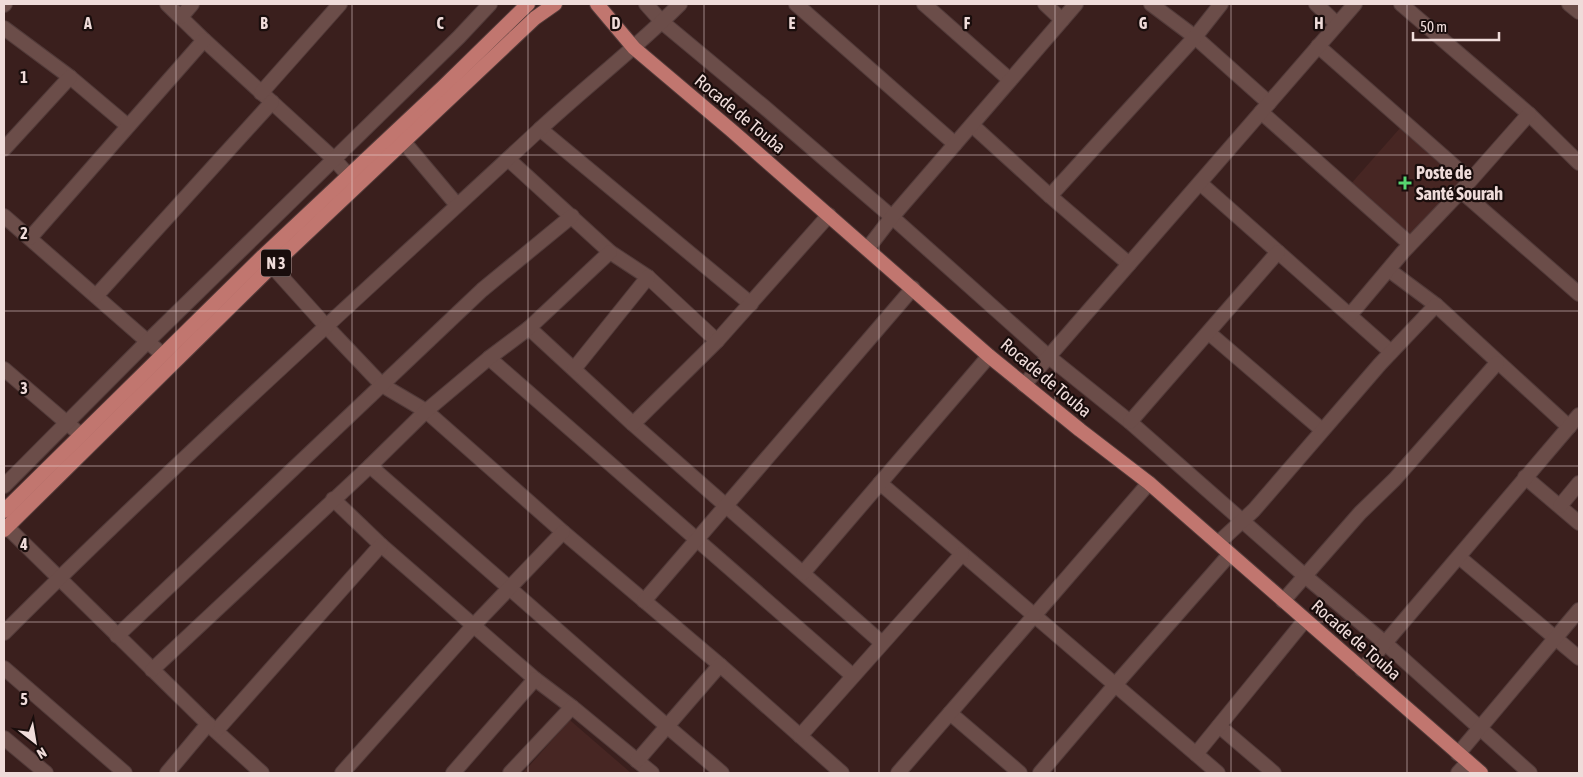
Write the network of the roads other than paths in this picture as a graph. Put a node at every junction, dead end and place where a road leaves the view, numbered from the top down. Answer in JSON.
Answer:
{"nodes":[{"id":1,"x":167,"y":4,"type":"edge"},
{"id":2,"x":192,"y":4,"type":"edge"},
{"id":3,"x":340,"y":4,"type":"edge"},
{"id":4,"x":490,"y":4,"type":"edge"},
{"id":5,"x":528,"y":4,"type":"edge"},
{"id":6,"x":554,"y":4,"type":"edge"},
{"id":7,"x":596,"y":4,"type":"edge"},
{"id":8,"x":646,"y":4,"type":"edge"},
{"id":9,"x":680,"y":4,"type":"edge"},
{"id":10,"x":796,"y":4,"type":"edge"},
{"id":11,"x":924,"y":4,"type":"edge"},
{"id":12,"x":1045,"y":4,"type":"edge"},
{"id":13,"x":1076,"y":4,"type":"edge"},
{"id":14,"x":1151,"y":4,"type":"edge"},
{"id":15,"x":1221,"y":4,"type":"edge"},
{"id":16,"x":1316,"y":4,"type":"edge"},
{"id":17,"x":1355,"y":4,"type":"edge"},
{"id":18,"x":1401,"y":4,"type":"edge"},
{"id":19,"x":1569,"y":4,"type":"edge"},
{"id":20,"x":1579,"y":12,"type":"edge"},
{"id":21,"x":182,"y":17,"type":"junction"},
{"id":22,"x":1062,"y":20,"type":"junction"},
{"id":23,"x":662,"y":22,"type":"junction"},
{"id":24,"x":1337,"y":24,"type":"junction"},
{"id":25,"x":4,"y":28,"type":"edge"},
{"id":26,"x":1195,"y":37,"type":"junction"},
{"id":27,"x":204,"y":40,"type":"junction"},
{"id":28,"x":1318,"y":46,"type":"junction"},
{"id":29,"x":634,"y":48,"type":"junction"},
{"id":30,"x":70,"y":77,"type":"junction"},
{"id":31,"x":1010,"y":80,"type":"junction"},
{"id":32,"x":261,"y":93,"type":"junction"},
{"id":33,"x":272,"y":102,"type":"junction"},
{"id":34,"x":1265,"y":108,"type":"junction"},
{"id":35,"x":1529,"y":114,"type":"junction"},
{"id":36,"x":972,"y":125,"type":"junction"},
{"id":37,"x":128,"y":126,"type":"junction"},
{"id":38,"x":540,"y":129,"type":"junction"},
{"id":39,"x":404,"y":142,"type":"junction"},
{"id":40,"x":955,"y":144,"type":"junction"},
{"id":41,"x":4,"y":149,"type":"edge"},
{"id":42,"x":334,"y":159,"type":"junction"},
{"id":43,"x":508,"y":159,"type":"junction"},
{"id":44,"x":1579,"y":163,"type":"edge"},
{"id":45,"x":349,"y":176,"type":"junction"},
{"id":46,"x":1470,"y":180,"type":"junction"},
{"id":47,"x":1200,"y":183,"type":"junction"},
{"id":48,"x":1461,"y":191,"type":"junction"},
{"id":49,"x":1050,"y":196,"type":"junction"},
{"id":50,"x":457,"y":205,"type":"junction"},
{"id":51,"x":829,"y":215,"type":"junction"},
{"id":52,"x":4,"y":216,"type":"edge"},
{"id":53,"x":572,"y":216,"type":"junction"},
{"id":54,"x":892,"y":218,"type":"junction"},
{"id":55,"x":30,"y":238,"type":"junction"},
{"id":56,"x":1410,"y":244,"type":"junction"},
{"id":57,"x":868,"y":248,"type":"junction"},
{"id":58,"x":610,"y":252,"type":"junction"},
{"id":59,"x":1278,"y":252,"type":"junction"},
{"id":60,"x":1129,"y":264,"type":"junction"},
{"id":61,"x":272,"y":266,"type":"junction"},
{"id":62,"x":1389,"y":270,"type":"junction"},
{"id":63,"x":648,"y":277,"type":"junction"},
{"id":64,"x":914,"y":288,"type":"junction"},
{"id":65,"x":1579,"y":294,"type":"edge"},
{"id":66,"x":96,"y":296,"type":"junction"},
{"id":67,"x":751,"y":304,"type":"junction"},
{"id":68,"x":1436,"y":305,"type":"junction"},
{"id":69,"x":1350,"y":314,"type":"junction"},
{"id":70,"x":326,"y":326,"type":"junction"},
{"id":71,"x":529,"y":328,"type":"junction"},
{"id":72,"x":1209,"y":333,"type":"junction"},
{"id":73,"x":717,"y":341,"type":"junction"},
{"id":74,"x":147,"y":342,"type":"junction"},
{"id":75,"x":1391,"y":352,"type":"junction"},
{"id":76,"x":162,"y":355,"type":"junction"},
{"id":77,"x":989,"y":356,"type":"junction"},
{"id":78,"x":1049,"y":357,"type":"junction"},
{"id":79,"x":489,"y":358,"type":"junction"},
{"id":80,"x":1497,"y":363,"type":"junction"},
{"id":81,"x":4,"y":369,"type":"edge"},
{"id":82,"x":574,"y":369,"type":"junction"},
{"id":83,"x":382,"y":385,"type":"junction"},
{"id":84,"x":1024,"y":385,"type":"junction"},
{"id":85,"x":426,"y":411,"type":"junction"},
{"id":86,"x":1579,"y":415,"type":"edge"},
{"id":87,"x":1130,"y":422,"type":"junction"},
{"id":88,"x":67,"y":424,"type":"junction"},
{"id":89,"x":633,"y":424,"type":"junction"},
{"id":90,"x":1569,"y":427,"type":"junction"},
{"id":91,"x":1322,"y":430,"type":"junction"},
{"id":92,"x":81,"y":436,"type":"junction"},
{"id":93,"x":370,"y":466,"type":"junction"},
{"id":94,"x":1525,"y":477,"type":"junction"},
{"id":95,"x":880,"y":483,"type":"junction"},
{"id":96,"x":1149,"y":483,"type":"junction"},
{"id":97,"x":1579,"y":484,"type":"edge"},
{"id":98,"x":4,"y":486,"type":"edge"},
{"id":99,"x":333,"y":499,"type":"junction"},
{"id":100,"x":727,"y":506,"type":"junction"},
{"id":101,"x":1560,"y":506,"type":"junction"},
{"id":102,"x":4,"y":512,"type":"edge"},
{"id":103,"x":1244,"y":521,"type":"junction"},
{"id":104,"x":1579,"y":523,"type":"edge"},
{"id":105,"x":5,"y":528,"type":"edge"},
{"id":106,"x":563,"y":532,"type":"junction"},
{"id":107,"x":696,"y":539,"type":"junction"},
{"id":108,"x":1218,"y":544,"type":"junction"},
{"id":109,"x":381,"y":545,"type":"junction"},
{"id":110,"x":962,"y":554,"type":"junction"},
{"id":111,"x":1230,"y":554,"type":"junction"},
{"id":112,"x":1459,"y":557,"type":"junction"},
{"id":113,"x":803,"y":573,"type":"junction"},
{"id":114,"x":1305,"y":576,"type":"junction"},
{"id":115,"x":59,"y":578,"type":"junction"},
{"id":116,"x":510,"y":589,"type":"junction"},
{"id":117,"x":644,"y":601,"type":"junction"},
{"id":118,"x":1283,"y":601,"type":"junction"},
{"id":119,"x":1579,"y":610,"type":"edge"},
{"id":120,"x":1034,"y":616,"type":"junction"},
{"id":121,"x":1305,"y":620,"type":"junction"},
{"id":122,"x":474,"y":625,"type":"junction"},
{"id":123,"x":4,"y":633,"type":"edge"},
{"id":124,"x":117,"y":636,"type":"junction"},
{"id":125,"x":1556,"y":637,"type":"junction"},
{"id":126,"x":1385,"y":643,"type":"junction"},
{"id":127,"x":882,"y":644,"type":"junction"},
{"id":128,"x":1579,"y":658,"type":"edge"},
{"id":129,"x":720,"y":665,"type":"junction"},
{"id":130,"x":4,"y":668,"type":"edge"},
{"id":131,"x":152,"y":670,"type":"junction"},
{"id":132,"x":1362,"y":670,"type":"junction"},
{"id":133,"x":854,"y":676,"type":"junction"},
{"id":134,"x":535,"y":679,"type":"junction"},
{"id":135,"x":1115,"y":685,"type":"junction"},
{"id":136,"x":572,"y":707,"type":"junction"},
{"id":137,"x":950,"y":713,"type":"junction"},
{"id":138,"x":1219,"y":726,"type":"junction"},
{"id":139,"x":212,"y":727,"type":"junction"},
{"id":140,"x":668,"y":727,"type":"junction"},
{"id":141,"x":1480,"y":728,"type":"junction"},
{"id":142,"x":800,"y":736,"type":"junction"},
{"id":143,"x":4,"y":738,"type":"edge"},
{"id":144,"x":1196,"y":754,"type":"junction"},
{"id":145,"x":1463,"y":758,"type":"junction"},
{"id":146,"x":638,"y":761,"type":"junction"},
{"id":147,"x":43,"y":772,"type":"edge"},
{"id":148,"x":125,"y":773,"type":"edge"},
{"id":149,"x":167,"y":773,"type":"edge"},
{"id":150,"x":262,"y":773,"type":"edge"},
{"id":151,"x":342,"y":773,"type":"edge"},
{"id":152,"x":453,"y":773,"type":"edge"},
{"id":153,"x":510,"y":773,"type":"edge"},
{"id":154,"x":652,"y":773,"type":"edge"},
{"id":155,"x":722,"y":773,"type":"edge"},
{"id":156,"x":842,"y":773,"type":"edge"},
{"id":157,"x":898,"y":773,"type":"edge"},
{"id":158,"x":1020,"y":773,"type":"edge"},
{"id":159,"x":1040,"y":773,"type":"edge"},
{"id":160,"x":1218,"y":773,"type":"edge"},
{"id":161,"x":1274,"y":773,"type":"edge"},
{"id":162,"x":1458,"y":773,"type":"edge"},
{"id":163,"x":1481,"y":773,"type":"edge"},
{"id":164,"x":1530,"y":773,"type":"edge"}],
"edges":[{"from":1,"to":21,"type":"street"},
{"from":2,"to":21,"type":"street"},
{"from":3,"to":32,"type":"street"},
{"from":4,"to":42,"type":"street"},
{"from":5,"to":45,"type":"main road","number":"N 3"},
{"from":6,"to":39,"type":"main road","number":"N 3"},
{"from":7,"to":29,"type":"main road","name":"Rocade de Touba"},
{"from":8,"to":23,"type":"street"},
{"from":9,"to":23,"type":"street"},
{"from":10,"to":40,"type":"street"},
{"from":11,"to":31,"type":"street"},
{"from":12,"to":22,"type":"street"},
{"from":13,"to":22,"type":"street"},
{"from":14,"to":26,"type":"street"},
{"from":15,"to":26,"type":"street"},
{"from":16,"to":24,"type":"street"},
{"from":17,"to":24,"type":"street"},
{"from":18,"to":35,"type":"street"},
{"from":19,"to":20,"type":"street"},
{"from":21,"to":27,"type":"street"},
{"from":22,"to":31,"type":"street"},
{"from":23,"to":29,"type":"street"},
{"from":23,"to":54,"type":"street"},
{"from":24,"to":28,"type":"street"},
{"from":25,"to":30,"type":"street"},
{"from":26,"to":34,"type":"street"},
{"from":26,"to":49,"type":"street"},
{"from":27,"to":32,"type":"street"},
{"from":27,"to":37,"type":"street"},
{"from":28,"to":34,"type":"street"},
{"from":28,"to":46,"type":"street"},
{"from":29,"to":38,"type":"street"},
{"from":29,"to":51,"type":"main road","name":"Rocade de Touba"},
{"from":30,"to":37,"type":"street"},
{"from":30,"to":41,"type":"street"},
{"from":31,"to":36,"type":"street"},
{"from":32,"to":33,"type":"street"},
{"from":33,"to":42,"type":"street"},
{"from":33,"to":66,"type":"street"},
{"from":34,"to":47,"type":"street"},
{"from":34,"to":56,"type":"street"},
{"from":35,"to":44,"type":"street"},
{"from":35,"to":46,"type":"street"},
{"from":36,"to":40,"type":"street"},
{"from":36,"to":49,"type":"street"},
{"from":37,"to":55,"type":"street"},
{"from":38,"to":43,"type":"street"},
{"from":38,"to":67,"type":"street"},
{"from":39,"to":50,"type":"street"},
{"from":39,"to":61,"type":"main road","number":"N 3"},
{"from":40,"to":54,"type":"street"},
{"from":42,"to":45,"type":"street"},
{"from":42,"to":74,"type":"street"},
{"from":43,"to":50,"type":"street"},
{"from":43,"to":53,"type":"street"},
{"from":45,"to":76,"type":"main road","number":"N 3"},
{"from":46,"to":48,"type":"street"},
{"from":47,"to":59,"type":"street"},
{"from":47,"to":60,"type":"street"},
{"from":48,"to":56,"type":"street"},
{"from":48,"to":65,"type":"street"},
{"from":49,"to":60,"type":"street"},
{"from":50,"to":70,"type":"street"},
{"from":51,"to":57,"type":"main road","name":"Rocade de Touba"},
{"from":51,"to":67,"type":"street"},
{"from":52,"to":55,"type":"street"},
{"from":53,"to":58,"type":"street"},
{"from":53,"to":83,"type":"street"},
{"from":54,"to":57,"type":"street"},
{"from":54,"to":78,"type":"street"},
{"from":55,"to":66,"type":"street"},
{"from":56,"to":62,"type":"street"},
{"from":57,"to":64,"type":"main road","name":"Rocade de Touba"},
{"from":58,"to":63,"type":"street"},
{"from":58,"to":71,"type":"street"},
{"from":59,"to":69,"type":"street"},
{"from":59,"to":72,"type":"street"},
{"from":60,"to":78,"type":"street"},
{"from":61,"to":70,"type":"street"},
{"from":61,"to":105,"type":"main road","number":"N 3"},
{"from":62,"to":68,"type":"street"},
{"from":62,"to":69,"type":"street"},
{"from":63,"to":73,"type":"street"},
{"from":63,"to":82,"type":"street"},
{"from":64,"to":77,"type":"main road","name":"Rocade de Touba"},
{"from":64,"to":100,"type":"street"},
{"from":66,"to":74,"type":"street"},
{"from":67,"to":73,"type":"street"},
{"from":68,"to":75,"type":"street"},
{"from":68,"to":80,"type":"street"},
{"from":69,"to":75,"type":"street"},
{"from":70,"to":83,"type":"street"},
{"from":70,"to":115,"type":"street"},
{"from":71,"to":79,"type":"street"},
{"from":71,"to":82,"type":"street"},
{"from":72,"to":87,"type":"street"},
{"from":72,"to":91,"type":"street"},
{"from":73,"to":89,"type":"street"},
{"from":74,"to":76,"type":"street"},
{"from":74,"to":88,"type":"street"},
{"from":75,"to":91,"type":"street"},
{"from":76,"to":92,"type":"main road","number":"N 3"},
{"from":77,"to":84,"type":"main road","name":"Rocade de Touba"},
{"from":77,"to":95,"type":"street"},
{"from":78,"to":84,"type":"street"},
{"from":78,"to":87,"type":"street"},
{"from":79,"to":85,"type":"street"},
{"from":79,"to":107,"type":"street"},
{"from":80,"to":90,"type":"street"},
{"from":80,"to":114,"type":"street"},
{"from":81,"to":88,"type":"street"},
{"from":82,"to":89,"type":"street"},
{"from":83,"to":85,"type":"street"},
{"from":83,"to":124,"type":"street"},
{"from":84,"to":96,"type":"main road","name":"Rocade de Touba"},
{"from":85,"to":93,"type":"street"},
{"from":85,"to":106,"type":"street"},
{"from":86,"to":90,"type":"street"},
{"from":87,"to":103,"type":"street"},
{"from":88,"to":92,"type":"street"},
{"from":88,"to":98,"type":"street"},
{"from":89,"to":100,"type":"street"},
{"from":90,"to":94,"type":"street"},
{"from":91,"to":103,"type":"street"},
{"from":92,"to":102,"type":"main road","number":"N 3"},
{"from":93,"to":99,"type":"street"},
{"from":93,"to":116,"type":"street"},
{"from":94,"to":101,"type":"street"},
{"from":94,"to":112,"type":"street"},
{"from":95,"to":110,"type":"street"},
{"from":95,"to":113,"type":"street"},
{"from":96,"to":108,"type":"main road","name":"Rocade de Touba"},
{"from":96,"to":120,"type":"street"},
{"from":97,"to":101,"type":"street"},
{"from":99,"to":109,"type":"street"},
{"from":99,"to":131,"type":"street"},
{"from":100,"to":107,"type":"street"},
{"from":100,"to":113,"type":"street"},
{"from":101,"to":104,"type":"street"},
{"from":103,"to":108,"type":"street"},
{"from":103,"to":114,"type":"street"},
{"from":105,"to":115,"type":"street"},
{"from":106,"to":116,"type":"street"},
{"from":106,"to":117,"type":"street"},
{"from":107,"to":117,"type":"street"},
{"from":107,"to":133,"type":"street"},
{"from":108,"to":111,"type":"main road","name":"Rocade de Touba"},
{"from":109,"to":122,"type":"street"},
{"from":109,"to":139,"type":"street"},
{"from":110,"to":120,"type":"street"},
{"from":110,"to":127,"type":"street"},
{"from":111,"to":118,"type":"main road","name":"Rocade de Touba"},
{"from":111,"to":135,"type":"street"},
{"from":112,"to":125,"type":"street"},
{"from":112,"to":126,"type":"street"},
{"from":113,"to":127,"type":"street"},
{"from":114,"to":118,"type":"street"},
{"from":114,"to":126,"type":"street"},
{"from":115,"to":123,"type":"street"},
{"from":115,"to":124,"type":"street"},
{"from":116,"to":122,"type":"street"},
{"from":116,"to":140,"type":"street"},
{"from":117,"to":129,"type":"street"},
{"from":118,"to":121,"type":"main road","name":"Rocade de Touba"},
{"from":119,"to":125,"type":"street"},
{"from":120,"to":135,"type":"street"},
{"from":120,"to":137,"type":"street"},
{"from":121,"to":132,"type":"main road","name":"Rocade de Touba"},
{"from":121,"to":138,"type":"street"},
{"from":122,"to":134,"type":"street"},
{"from":122,"to":151,"type":"street"},
{"from":124,"to":131,"type":"street"},
{"from":125,"to":128,"type":"street"},
{"from":125,"to":141,"type":"street"},
{"from":126,"to":132,"type":"street"},
{"from":126,"to":141,"type":"street"},
{"from":127,"to":133,"type":"street"},
{"from":129,"to":140,"type":"street"},
{"from":129,"to":142,"type":"street"},
{"from":130,"to":148,"type":"street"},
{"from":131,"to":139,"type":"street"},
{"from":132,"to":145,"type":"main road","name":"Rocade de Touba"},
{"from":133,"to":142,"type":"street"},
{"from":134,"to":136,"type":"street"},
{"from":134,"to":152,"type":"street"},
{"from":135,"to":144,"type":"street"},
{"from":135,"to":159,"type":"street"},
{"from":136,"to":146,"type":"street"},
{"from":136,"to":153,"type":"street"},
{"from":137,"to":157,"type":"street"},
{"from":137,"to":158,"type":"street"},
{"from":138,"to":144,"type":"street"},
{"from":138,"to":161,"type":"street"},
{"from":139,"to":149,"type":"street"},
{"from":139,"to":150,"type":"street"},
{"from":140,"to":146,"type":"street"},
{"from":140,"to":155,"type":"street"},
{"from":141,"to":145,"type":"street"},
{"from":141,"to":164,"type":"street"},
{"from":142,"to":156,"type":"street"},
{"from":143,"to":147,"type":"street"},
{"from":144,"to":160,"type":"street"},
{"from":145,"to":162,"type":"street"},
{"from":145,"to":163,"type":"main road","name":"Rocade de Touba"},
{"from":146,"to":154,"type":"street"}]}
